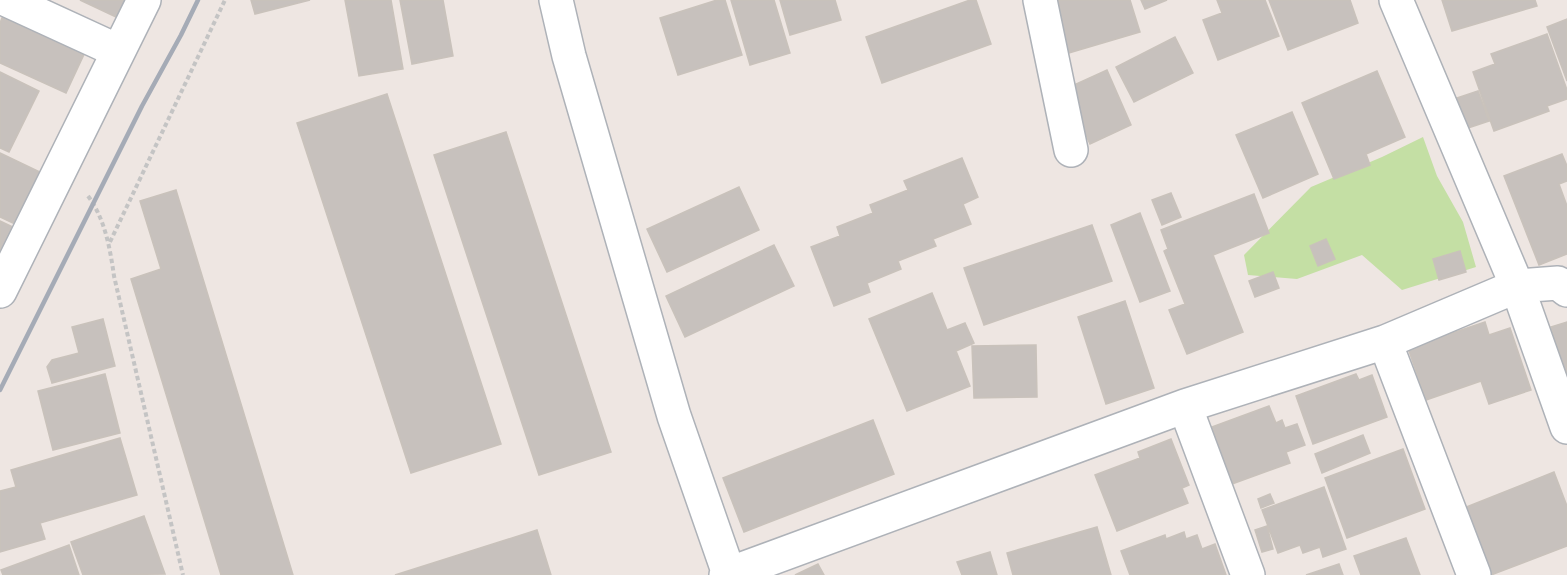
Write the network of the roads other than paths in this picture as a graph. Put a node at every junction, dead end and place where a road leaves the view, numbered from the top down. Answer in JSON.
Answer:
{"nodes":[{"id":1,"x":7,"y":0,"type":"edge"},
{"id":2,"x":144,"y":0,"type":"edge"},
{"id":3,"x":556,"y":0,"type":"edge"},
{"id":4,"x":1040,"y":0,"type":"edge"},
{"id":5,"x":1396,"y":0,"type":"edge"},
{"id":6,"x":118,"y":51,"type":"junction"},
{"id":7,"x":1071,"y":150,"type":"dead end"},
{"id":8,"x":1517,"y":286,"type":"junction"},
{"id":9,"x":1567,"y":290,"type":"edge"},
{"id":10,"x":0,"y":291,"type":"edge"},
{"id":11,"x":1385,"y":342,"type":"junction"},
{"id":12,"x":1185,"y":406,"type":"junction"},
{"id":13,"x":1567,"y":427,"type":"edge"},
{"id":14,"x":728,"y":574,"type":"edge"},
{"id":15,"x":1248,"y":575,"type":"edge"},
{"id":16,"x":1474,"y":575,"type":"edge"}],
"edges":[{"from":1,"to":6,"type":"street"},
{"from":2,"to":6,"type":"street"},
{"from":3,"to":14,"type":"street"},
{"from":4,"to":7,"type":"street"},
{"from":5,"to":8,"type":"street"},
{"from":6,"to":10,"type":"street"},
{"from":8,"to":9,"type":"street"},
{"from":8,"to":11,"type":"street"},
{"from":8,"to":13,"type":"street"},
{"from":11,"to":12,"type":"street"},
{"from":11,"to":16,"type":"street"},
{"from":12,"to":14,"type":"street"},
{"from":12,"to":15,"type":"street"}]}
